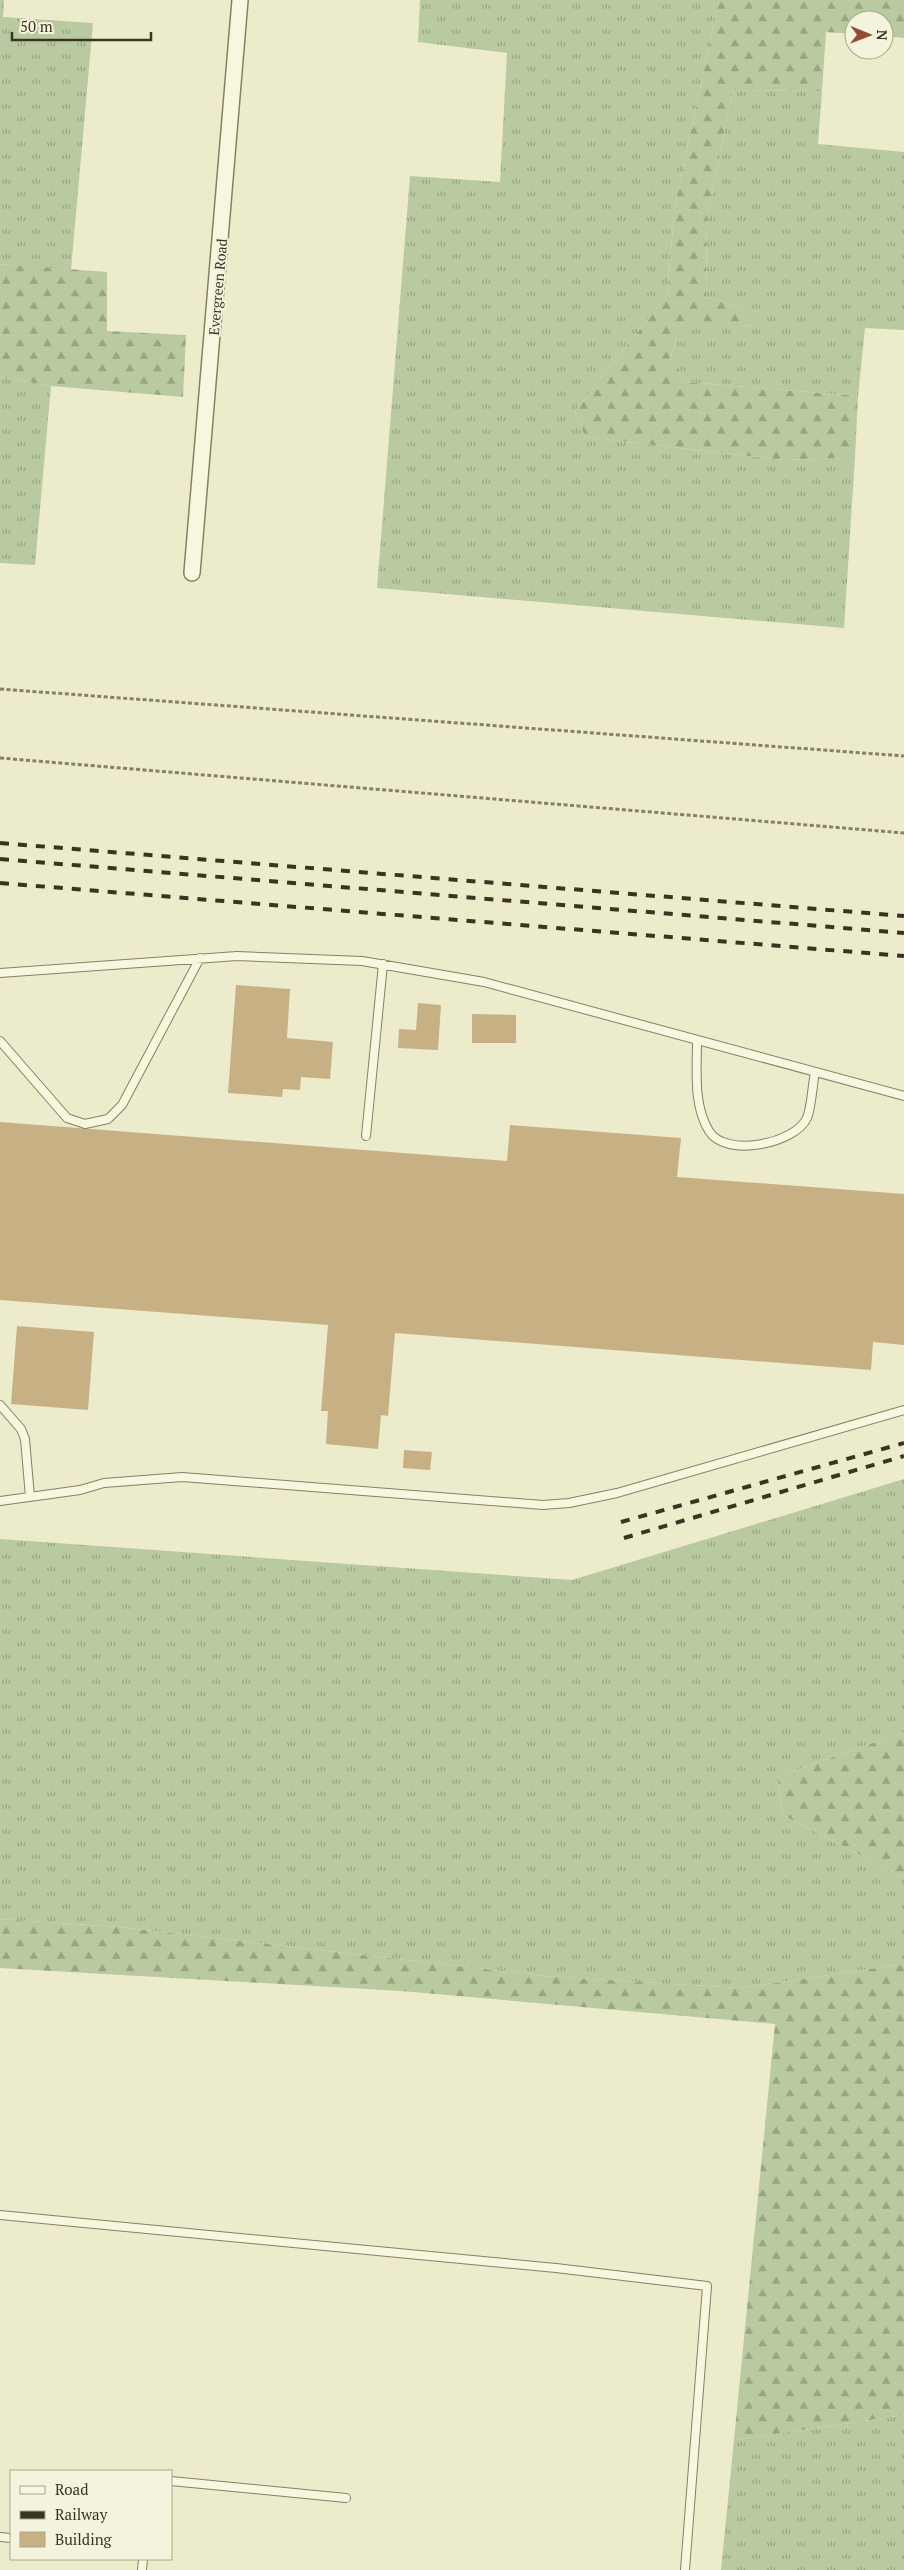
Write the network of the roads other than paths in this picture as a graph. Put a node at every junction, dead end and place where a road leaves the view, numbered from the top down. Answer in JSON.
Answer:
{"nodes":[{"id":1,"x":240,"y":0,"type":"edge"},
{"id":2,"x":192,"y":573,"type":"dead end"},
{"id":3,"x":200,"y":958,"type":"junction"},
{"id":4,"x":383,"y":964,"type":"junction"},
{"id":5,"x":0,"y":973,"type":"edge"},
{"id":6,"x":697,"y":1040,"type":"junction"},
{"id":7,"x":0,"y":1041,"type":"edge"},
{"id":8,"x":815,"y":1072,"type":"junction"},
{"id":9,"x":904,"y":1096,"type":"edge"},
{"id":10,"x":366,"y":1136,"type":"dead end"},
{"id":11,"x":0,"y":1405,"type":"edge"},
{"id":12,"x":904,"y":1410,"type":"edge"},
{"id":13,"x":30,"y":1497,"type":"junction"},
{"id":14,"x":0,"y":1501,"type":"edge"},
{"id":15,"x":0,"y":2215,"type":"edge"},
{"id":16,"x":172,"y":2482,"type":"edge"},
{"id":17,"x":346,"y":2498,"type":"dead end"},
{"id":18,"x":685,"y":2570,"type":"edge"}],
"edges":[{"from":1,"to":2,"type":"street","name":"Evergreen Road"},
{"from":3,"to":4,"type":"lane"},
{"from":3,"to":5,"type":"lane"},
{"from":3,"to":7,"type":"lane"},
{"from":4,"to":6,"type":"lane"},
{"from":4,"to":10,"type":"lane"},
{"from":6,"to":8,"type":"lane"},
{"from":6,"to":8,"type":"lane"},
{"from":8,"to":9,"type":"lane"},
{"from":11,"to":13,"type":"lane"},
{"from":12,"to":13,"type":"lane"},
{"from":13,"to":14,"type":"lane"},
{"from":15,"to":18,"type":"lane"},
{"from":16,"to":17,"type":"lane"}]}
